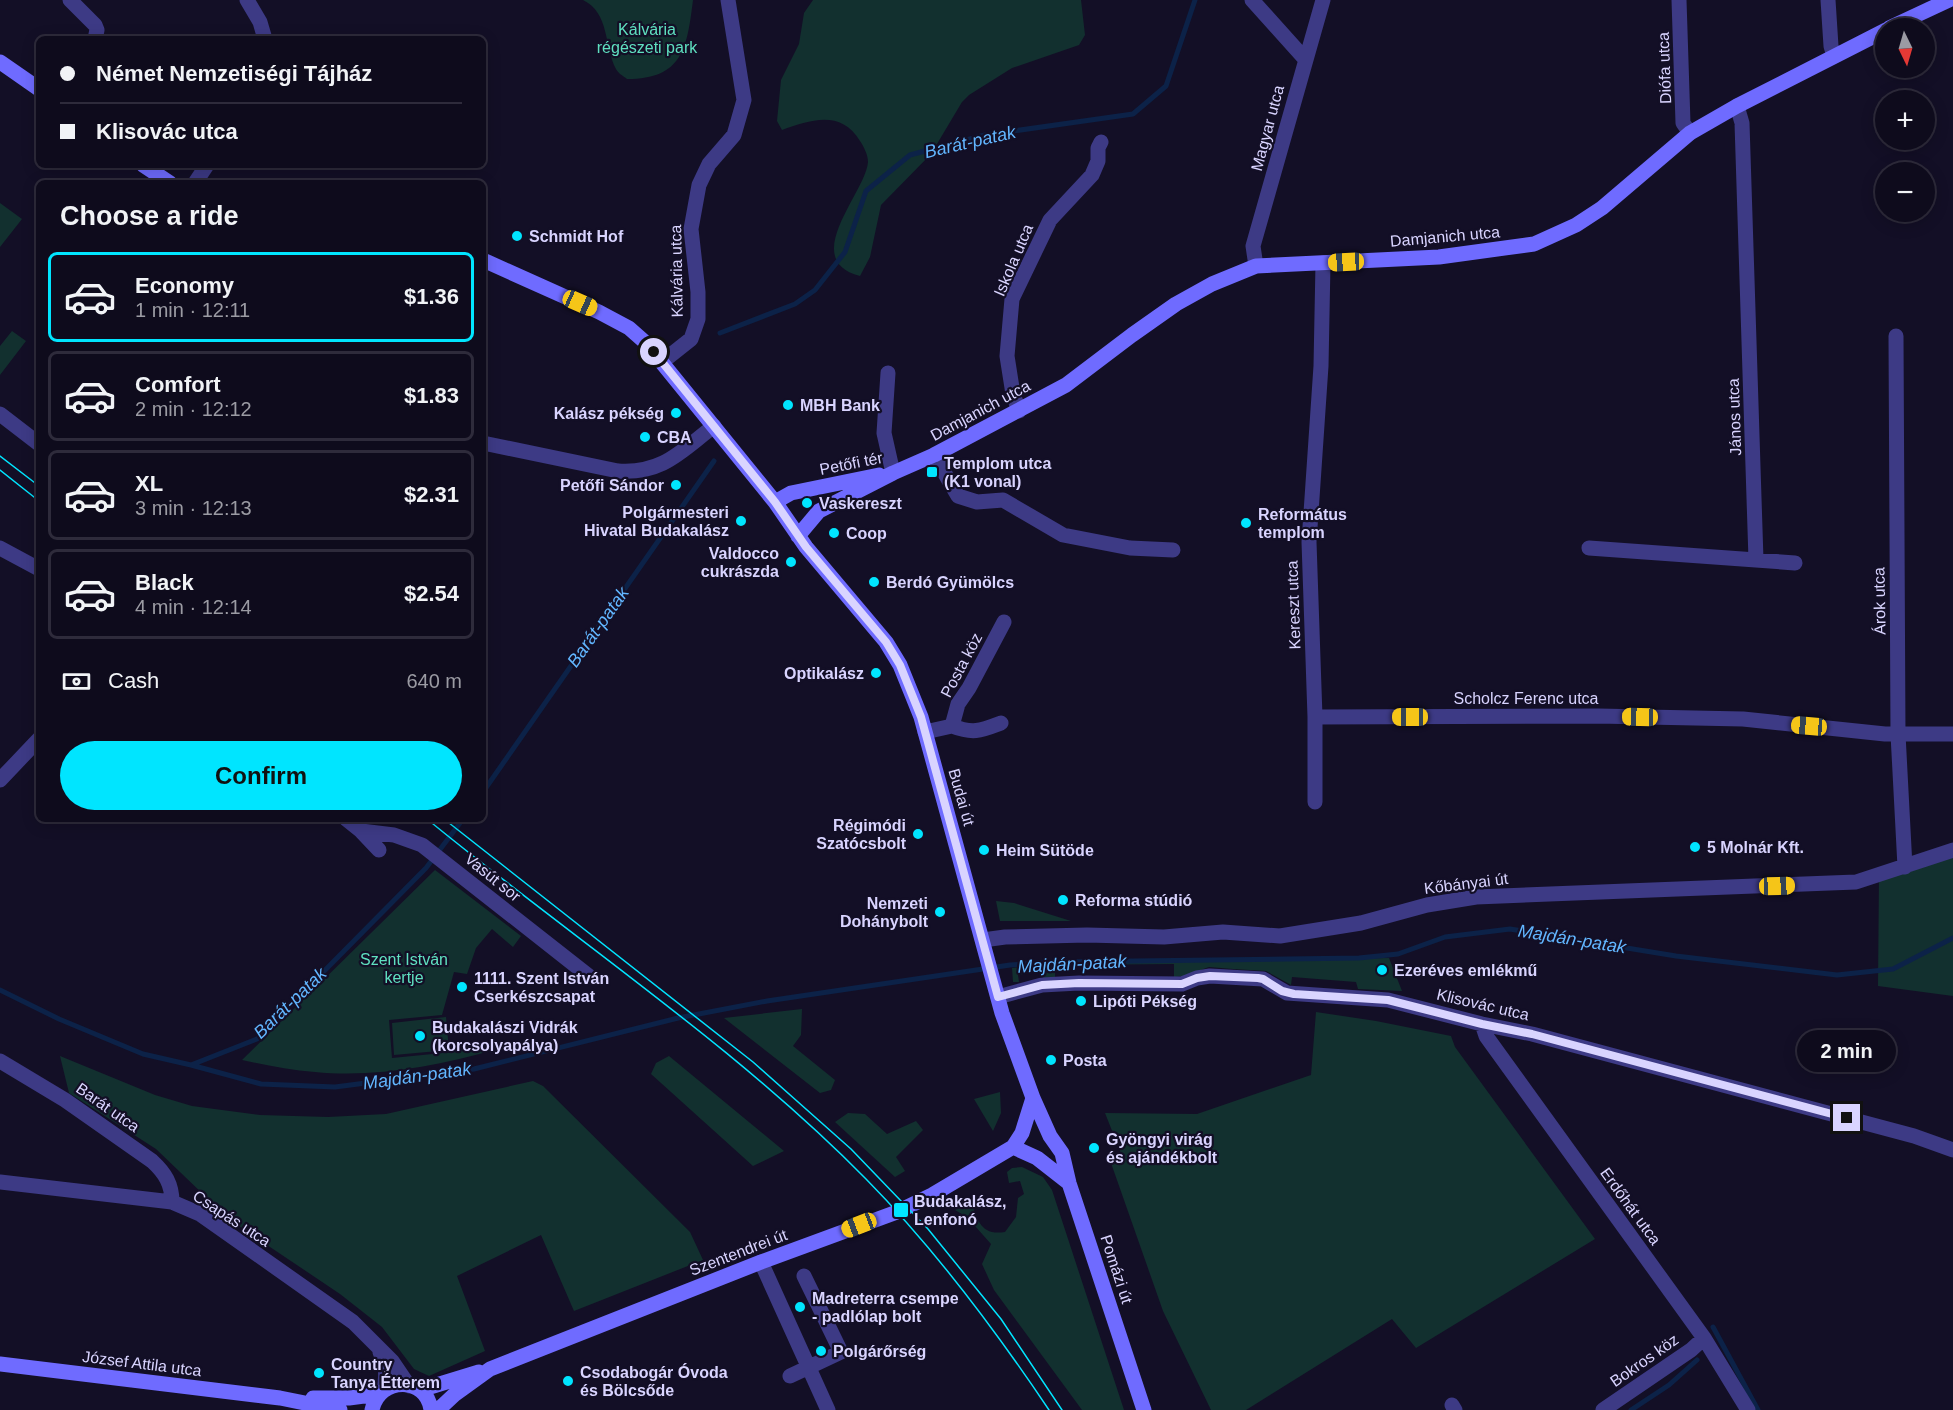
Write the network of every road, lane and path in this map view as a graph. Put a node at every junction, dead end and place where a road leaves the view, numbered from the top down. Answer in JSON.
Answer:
{"nodes":[{"id":1,"x":70,"y":0,"type":"edge"},
{"id":2,"x":247,"y":0,"type":"edge"},
{"id":3,"x":728,"y":0,"type":"edge"},
{"id":4,"x":1252,"y":0,"type":"edge"},
{"id":5,"x":1323,"y":0,"type":"edge"},
{"id":6,"x":1679,"y":0,"type":"edge"},
{"id":7,"x":1828,"y":0,"type":"edge"},
{"id":8,"x":1949,"y":0,"type":"edge"},
{"id":9,"x":1911,"y":18,"type":"edge"},
{"id":10,"x":1875,"y":35,"type":"edge"},
{"id":11,"x":96,"y":36,"type":"edge"},
{"id":12,"x":264,"y":36,"type":"edge"},
{"id":13,"x":1834,"y":56,"type":"junction"},
{"id":14,"x":1305,"y":59,"type":"junction"},
{"id":15,"x":0,"y":62,"type":"edge"},
{"id":16,"x":36,"y":87,"type":"edge"},
{"id":17,"x":1737,"y":106,"type":"junction"},
{"id":18,"x":1690,"y":133,"type":"junction"},
{"id":19,"x":1101,"y":142,"type":"dead end"},
{"id":20,"x":148,"y":168,"type":"edge"},
{"id":21,"x":166,"y":180,"type":"edge"},
{"id":22,"x":486,"y":261,"type":"edge"},
{"id":23,"x":1323,"y":263,"type":"junction"},
{"id":24,"x":1256,"y":266,"type":"junction"},
{"id":25,"x":1896,"y":336,"type":"dead end"},
{"id":26,"x":662,"y":362,"type":"junction"},
{"id":27,"x":888,"y":373,"type":"dead end"},
{"id":28,"x":1019,"y":411,"type":"junction"},
{"id":29,"x":0,"y":414,"type":"edge"},
{"id":30,"x":714,"y":426,"type":"junction"},
{"id":31,"x":36,"y":442,"type":"edge"},
{"id":32,"x":486,"y":444,"type":"edge"},
{"id":33,"x":934,"y":455,"type":"junction"},
{"id":34,"x":893,"y":472,"type":"junction"},
{"id":35,"x":775,"y":502,"type":"junction"},
{"id":36,"x":798,"y":536,"type":"junction"},
{"id":37,"x":0,"y":548,"type":"edge"},
{"id":38,"x":1589,"y":548,"type":"dead end"},
{"id":39,"x":1173,"y":550,"type":"dead end"},
{"id":40,"x":1756,"y":560,"type":"junction"},
{"id":41,"x":1795,"y":563,"type":"dead end"},
{"id":42,"x":36,"y":567,"type":"edge"},
{"id":43,"x":1004,"y":622,"type":"dead end"},
{"id":44,"x":1315,"y":717,"type":"junction"},
{"id":45,"x":1001,"y":723,"type":"dead end"},
{"id":46,"x":952,"y":726,"type":"junction"},
{"id":47,"x":925,"y":732,"type":"junction"},
{"id":48,"x":1898,"y":734,"type":"junction"},
{"id":49,"x":1953,"y":734,"type":"edge"},
{"id":50,"x":36,"y":742,"type":"edge"},
{"id":51,"x":0,"y":780,"type":"edge"},
{"id":52,"x":1315,"y":802,"type":"dead end"},
{"id":53,"x":350,"y":822,"type":"edge"},
{"id":54,"x":362,"y":831,"type":"junction"},
{"id":55,"x":380,"y":850,"type":"dead end"},
{"id":56,"x":1953,"y":850,"type":"edge"},
{"id":57,"x":1905,"y":867,"type":"junction"},
{"id":58,"x":985,"y":947,"type":"junction"},
{"id":59,"x":590,"y":978,"type":"dead end"},
{"id":60,"x":996,"y":990,"type":"junction"},
{"id":61,"x":1482,"y":1024,"type":"junction"},
{"id":62,"x":0,"y":1061,"type":"edge"},
{"id":63,"x":1033,"y":1098,"type":"junction"},
{"id":64,"x":1022,"y":1133,"type":"junction"},
{"id":65,"x":1050,"y":1136,"type":"junction"},
{"id":66,"x":1013,"y":1147,"type":"junction"},
{"id":67,"x":1953,"y":1150,"type":"edge"},
{"id":68,"x":1032,"y":1156,"type":"junction"},
{"id":69,"x":0,"y":1182,"type":"edge"},
{"id":70,"x":1069,"y":1183,"type":"junction"},
{"id":71,"x":172,"y":1202,"type":"junction"},
{"id":72,"x":761,"y":1262,"type":"junction"},
{"id":73,"x":804,"y":1276,"type":"dead end"},
{"id":74,"x":1704,"y":1338,"type":"junction"},
{"id":75,"x":379,"y":1350,"type":"junction"},
{"id":76,"x":0,"y":1364,"type":"edge"},
{"id":77,"x":808,"y":1368,"type":"junction"},
{"id":78,"x":490,"y":1369,"type":"junction"},
{"id":79,"x":790,"y":1376,"type":"dead end"},
{"id":80,"x":414,"y":1387,"type":"junction"},
{"id":81,"x":382,"y":1392,"type":"junction"},
{"id":82,"x":280,"y":1398,"type":"junction"},
{"id":83,"x":340,"y":1410,"type":"edge"},
{"id":84,"x":372,"y":1410,"type":"edge"},
{"id":85,"x":431,"y":1410,"type":"edge"},
{"id":86,"x":438,"y":1410,"type":"edge"},
{"id":87,"x":828,"y":1410,"type":"edge"},
{"id":88,"x":1144,"y":1410,"type":"edge"},
{"id":89,"x":1603,"y":1410,"type":"edge"},
{"id":90,"x":1748,"y":1410,"type":"edge"}],
"edges":[{"from":1,"to":11,"type":"street"},
{"from":2,"to":12,"type":"street"},
{"from":3,"to":26,"type":"street","name":"Kálvária utca"},
{"from":4,"to":14,"type":"street"},
{"from":5,"to":14,"type":"street","name":"Magyar utca"},
{"from":6,"to":18,"type":"street","name":"Diófa utca"},
{"from":7,"to":13,"type":"street"},
{"from":8,"to":9,"type":"main road","name":"Damjanich utca"},
{"from":10,"to":13,"type":"main road","name":"Damjanich utca"},
{"from":13,"to":17,"type":"main road","name":"Damjanich utca"},
{"from":14,"to":24,"type":"street","name":"Magyar utca"},
{"from":15,"to":16,"type":"main road"},
{"from":17,"to":18,"type":"main road","name":"Damjanich utca"},
{"from":17,"to":40,"type":"street","name":"János utca"},
{"from":18,"to":23,"type":"main road","name":"Damjanich utca"},
{"from":19,"to":28,"type":"street","name":"Iskola utca"},
{"from":20,"to":21,"type":"main road"},
{"from":22,"to":26,"type":"main road"},
{"from":23,"to":24,"type":"main road","name":"Damjanich utca"},
{"from":23,"to":44,"type":"street","name":"Kereszt utca"},
{"from":24,"to":28,"type":"main road","name":"Damjanich utca"},
{"from":25,"to":48,"type":"street","name":"Árok utca"},
{"from":26,"to":30,"type":"main road"},
{"from":27,"to":34,"type":"street"},
{"from":28,"to":33,"type":"main road","name":"Damjanich utca"},
{"from":29,"to":31,"type":"street"},
{"from":30,"to":32,"type":"street"},
{"from":30,"to":35,"type":"main road"},
{"from":33,"to":34,"type":"main road","name":"Damjanich utca"},
{"from":33,"to":39,"type":"street"},
{"from":34,"to":35,"type":"main road","name":"Petőfi tér"},
{"from":34,"to":36,"type":"main road","name":"Petőfi tér"},
{"from":35,"to":36,"type":"main road"},
{"from":36,"to":47,"type":"main road","name":"Budai út"},
{"from":37,"to":42,"type":"street"},
{"from":38,"to":40,"type":"street"},
{"from":40,"to":41,"type":"street"},
{"from":43,"to":46,"type":"street","name":"Posta köz"},
{"from":44,"to":48,"type":"street","name":"Scholcz Ferenc utca"},
{"from":44,"to":52,"type":"street","name":"Kereszt utca"},
{"from":45,"to":46,"type":"street"},
{"from":46,"to":47,"type":"street"},
{"from":47,"to":58,"type":"main road","name":"Budai út"},
{"from":48,"to":49,"type":"street","name":"Scholcz Ferenc utca"},
{"from":48,"to":57,"type":"street","name":"Árok utca"},
{"from":50,"to":51,"type":"street"},
{"from":53,"to":54,"type":"street","name":"Vasút sor"},
{"from":54,"to":55,"type":"street","name":"Vasút sor"},
{"from":54,"to":59,"type":"street","name":"Vasút sor"},
{"from":56,"to":57,"type":"street","name":"Kőbányai út"},
{"from":57,"to":58,"type":"street","name":"Kőbányai út"},
{"from":58,"to":60,"type":"main road","name":"Budai út"},
{"from":60,"to":61,"type":"street","name":"Klisovác utca"},
{"from":60,"to":63,"type":"main road","name":"Budai út"},
{"from":61,"to":67,"type":"street","name":"Klisovác utca"},
{"from":61,"to":74,"type":"street","name":"Erdőhát utca"},
{"from":62,"to":71,"type":"street","name":"Barát utca"},
{"from":63,"to":64,"type":"main road"},
{"from":63,"to":65,"type":"main road","name":"Budai út"},
{"from":64,"to":65,"type":"main road"},
{"from":64,"to":66,"type":"main road","name":"Szentendrei út"},
{"from":64,"to":68,"type":"main road"},
{"from":65,"to":70,"type":"main road","name":"Pomázi út"},
{"from":66,"to":68,"type":"main road"},
{"from":66,"to":72,"type":"main road","name":"Szentendrei út"},
{"from":68,"to":70,"type":"main road"},
{"from":69,"to":71,"type":"street","name":"Csapás utca"},
{"from":70,"to":88,"type":"main road","name":"Pomázi út"},
{"from":71,"to":75,"type":"street","name":"Csapás utca"},
{"from":72,"to":77,"type":"street"},
{"from":72,"to":78,"type":"main road","name":"Szentendrei út"},
{"from":73,"to":77,"type":"street"},
{"from":74,"to":89,"type":"street","name":"Bokros köz"},
{"from":74,"to":90,"type":"street","name":"Erdőhát utca"},
{"from":75,"to":80,"type":"street","name":"Csapás utca"},
{"from":75,"to":81,"type":"street","name":"Csapás utca"},
{"from":76,"to":82,"type":"main road","name":"József Attila utca"},
{"from":77,"to":79,"type":"street"},
{"from":77,"to":87,"type":"street"},
{"from":78,"to":80,"type":"main road"},
{"from":78,"to":86,"type":"main road","name":"Szentendrei út"},
{"from":80,"to":81,"type":"main road"},
{"from":80,"to":85,"type":"main road"},
{"from":81,"to":82,"type":"main road"},
{"from":81,"to":84,"type":"main road"},
{"from":82,"to":83,"type":"main road"}]}
